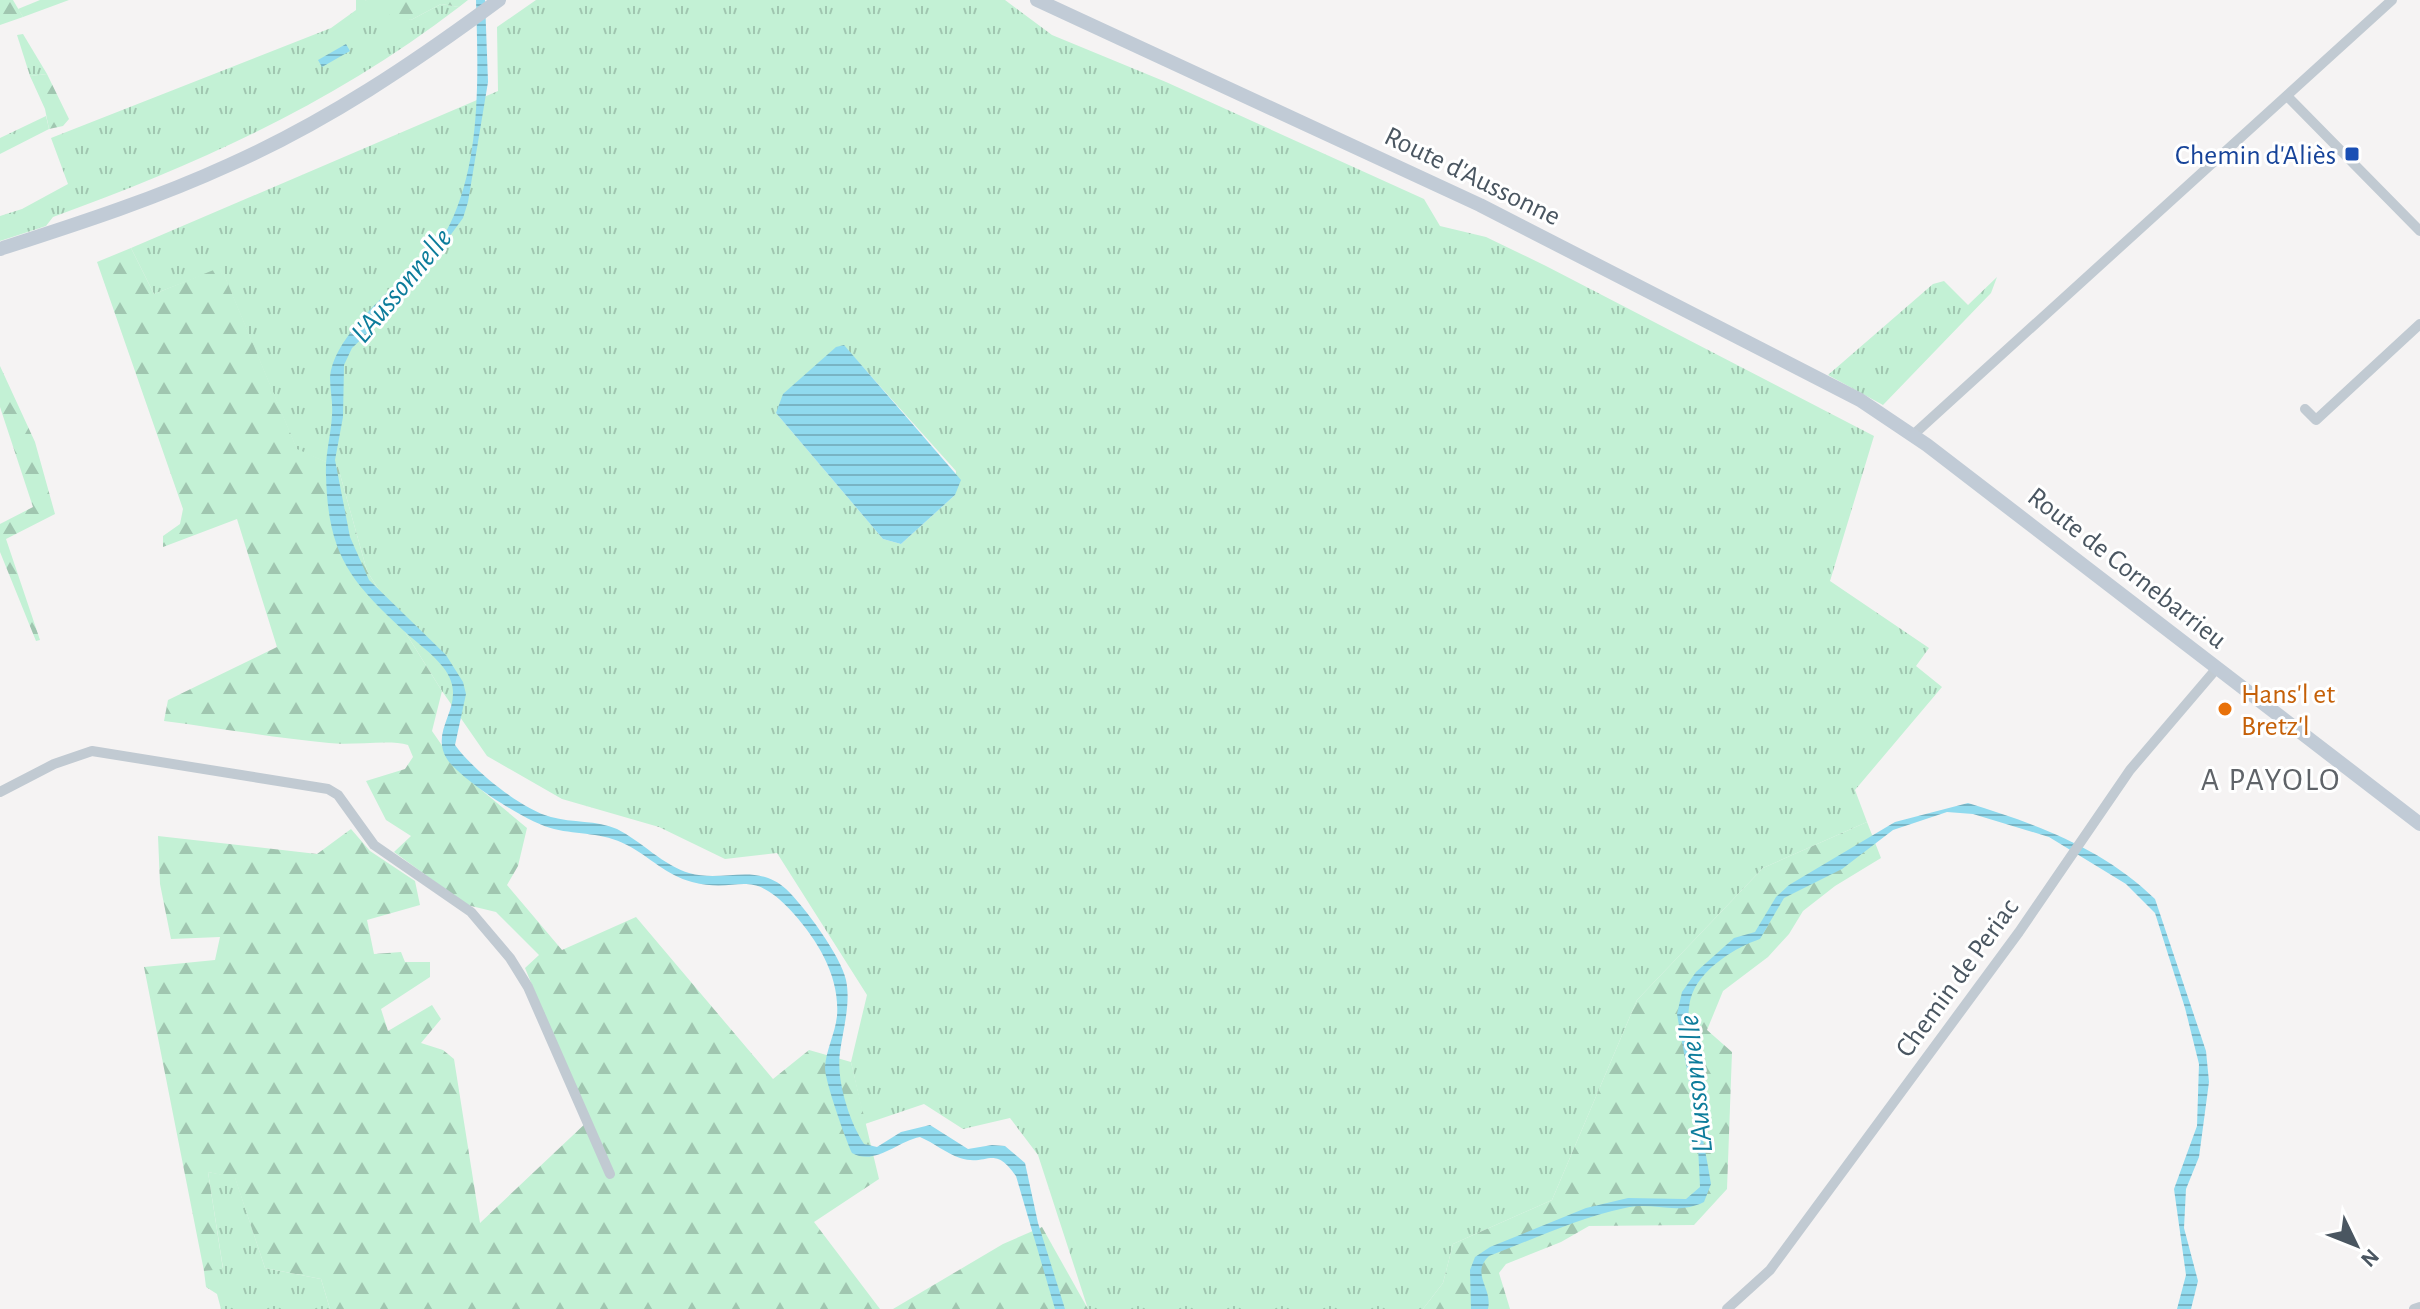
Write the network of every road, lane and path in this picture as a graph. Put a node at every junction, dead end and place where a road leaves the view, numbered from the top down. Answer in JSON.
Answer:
{"nodes":[{"id":1,"x":1037,"y":0,"type":"edge"},
{"id":2,"x":2392,"y":0,"type":"edge"},
{"id":3,"x":497,"y":1,"type":"edge"},
{"id":4,"x":2287,"y":96,"type":"junction"},
{"id":5,"x":2420,"y":231,"type":"edge"},
{"id":6,"x":0,"y":249,"type":"edge"},
{"id":7,"x":2420,"y":324,"type":"edge"},
{"id":8,"x":2305,"y":409,"type":"dead end"},
{"id":9,"x":1878,"y":412,"type":"joint"},
{"id":10,"x":1913,"y":435,"type":"junction"},
{"id":11,"x":2217,"y":668,"type":"junction"},
{"id":12,"x":0,"y":792,"type":"edge"},
{"id":13,"x":2420,"y":824,"type":"edge"},
{"id":14,"x":610,"y":1174,"type":"dead end"},
{"id":15,"x":1727,"y":1309,"type":"edge"}],
"edges":[{"from":1,"to":9,"type":"main road","name":"Route d'Aussonne"},
{"from":2,"to":4,"type":"street"},
{"from":3,"to":6,"type":"main road"},
{"from":4,"to":5,"type":"street"},
{"from":4,"to":10,"type":"street"},
{"from":7,"to":8,"type":"street"},
{"from":9,"to":10,"type":"main road","name":"Route de Cornebarrieu"},
{"from":10,"to":11,"type":"main road","name":"Route de Cornebarrieu"},
{"from":11,"to":13,"type":"main road","name":"Route de Cornebarrieu"},
{"from":11,"to":15,"type":"street","name":"Chemin de Periac"},
{"from":12,"to":14,"type":"street"}]}
